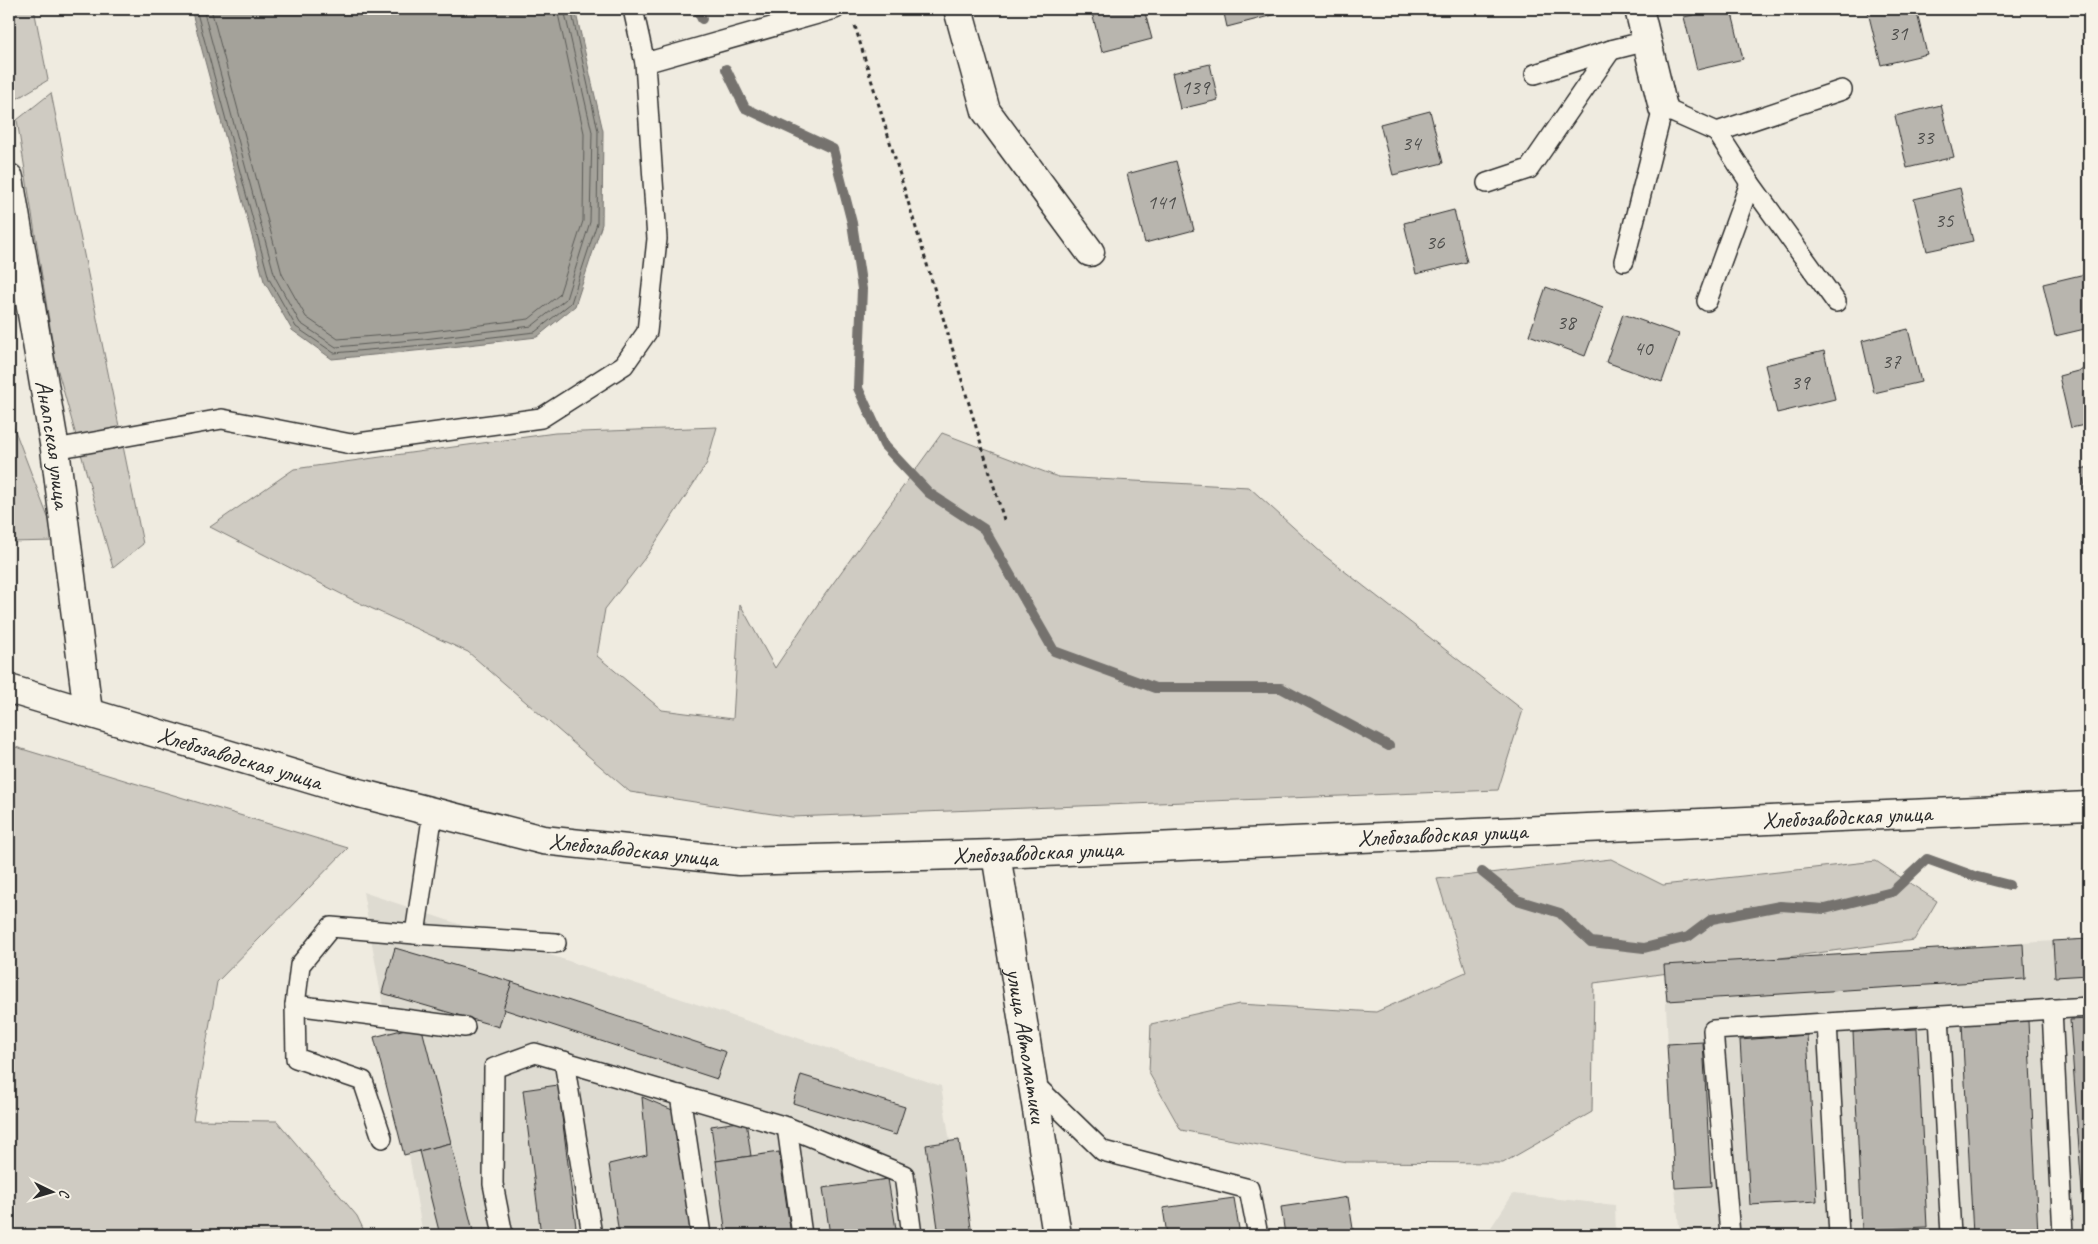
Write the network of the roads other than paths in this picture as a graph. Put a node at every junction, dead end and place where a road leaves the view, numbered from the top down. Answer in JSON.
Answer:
{"nodes":[{"id":1,"x":633,"y":9,"type":"edge"},
{"id":2,"x":835,"y":9,"type":"edge"},
{"id":3,"x":958,"y":9,"type":"edge"},
{"id":4,"x":1639,"y":9,"type":"edge"},
{"id":5,"x":1647,"y":41,"type":"junction"},
{"id":6,"x":1611,"y":50,"type":"junction"},
{"id":7,"x":645,"y":63,"type":"junction"},
{"id":8,"x":1536,"y":74,"type":"dead end"},
{"id":9,"x":1842,"y":90,"type":"dead end"},
{"id":10,"x":1663,"y":108,"type":"junction"},
{"id":11,"x":1718,"y":132,"type":"junction"},
{"id":12,"x":9,"y":178,"type":"edge"},
{"id":13,"x":1487,"y":183,"type":"dead end"},
{"id":14,"x":1750,"y":183,"type":"junction"},
{"id":15,"x":1090,"y":252,"type":"dead end"},
{"id":16,"x":1624,"y":261,"type":"dead end"},
{"id":17,"x":1707,"y":300,"type":"dead end"},
{"id":18,"x":1836,"y":302,"type":"dead end"},
{"id":19,"x":55,"y":449,"type":"junction"},
{"id":20,"x":9,"y":689,"type":"edge"},
{"id":21,"x":88,"y":712,"type":"junction"},
{"id":22,"x":2089,"y":806,"type":"edge"},
{"id":23,"x":433,"y":812,"type":"junction"},
{"id":24,"x":996,"y":854,"type":"junction"},
{"id":25,"x":415,"y":934,"type":"junction"},
{"id":26,"x":556,"y":943,"type":"dead end"},
{"id":27,"x":295,"y":1005,"type":"junction"},
{"id":28,"x":2089,"y":1007,"type":"edge"},
{"id":29,"x":2052,"y":1009,"type":"junction"},
{"id":30,"x":1939,"y":1016,"type":"junction"},
{"id":31,"x":1826,"y":1023,"type":"junction"},
{"id":32,"x":465,"y":1027,"type":"dead end"},
{"id":33,"x":564,"y":1061,"type":"junction"},
{"id":34,"x":1032,"y":1082,"type":"junction"},
{"id":35,"x":680,"y":1095,"type":"junction"},
{"id":36,"x":787,"y":1126,"type":"junction"},
{"id":37,"x":382,"y":1138,"type":"dead end"},
{"id":38,"x":503,"y":1235,"type":"edge"},
{"id":39,"x":592,"y":1235,"type":"edge"},
{"id":40,"x":700,"y":1235,"type":"edge"},
{"id":41,"x":802,"y":1235,"type":"edge"},
{"id":42,"x":912,"y":1235,"type":"edge"},
{"id":43,"x":1057,"y":1235,"type":"edge"},
{"id":44,"x":1258,"y":1235,"type":"edge"},
{"id":45,"x":1730,"y":1235,"type":"edge"},
{"id":46,"x":1839,"y":1235,"type":"edge"},
{"id":47,"x":1951,"y":1235,"type":"edge"},
{"id":48,"x":2063,"y":1235,"type":"edge"}],
"edges":[{"from":1,"to":7,"type":"lane"},
{"from":2,"to":7,"type":"lane"},
{"from":3,"to":15,"type":"main road"},
{"from":4,"to":5,"type":"main road"},
{"from":5,"to":6,"type":"lane"},
{"from":5,"to":10,"type":"main road"},
{"from":6,"to":8,"type":"lane"},
{"from":6,"to":13,"type":"lane"},
{"from":7,"to":19,"type":"lane"},
{"from":9,"to":11,"type":"lane"},
{"from":10,"to":11,"type":"lane"},
{"from":10,"to":16,"type":"lane"},
{"from":11,"to":14,"type":"lane"},
{"from":12,"to":19,"type":"main road","name":"Анапская улица"},
{"from":14,"to":17,"type":"lane"},
{"from":14,"to":18,"type":"lane"},
{"from":19,"to":21,"type":"main road","name":"Анапская улица"},
{"from":20,"to":21,"type":"main road","name":"Хлебозаводская улица"},
{"from":21,"to":23,"type":"main road","name":"Хлебозаводская улица"},
{"from":22,"to":24,"type":"main road","name":"Хлебозаводская улица"},
{"from":23,"to":24,"type":"main road","name":"Хлебозаводская улица"},
{"from":23,"to":25,"type":"lane"},
{"from":24,"to":34,"type":"main road","name":"улица Автоматики"},
{"from":25,"to":26,"type":"lane"},
{"from":25,"to":27,"type":"lane"},
{"from":27,"to":32,"type":"lane"},
{"from":27,"to":37,"type":"lane"},
{"from":28,"to":29,"type":"lane"},
{"from":29,"to":30,"type":"lane"},
{"from":29,"to":48,"type":"lane"},
{"from":30,"to":31,"type":"lane"},
{"from":30,"to":47,"type":"lane"},
{"from":31,"to":45,"type":"lane"},
{"from":31,"to":46,"type":"lane"},
{"from":33,"to":35,"type":"lane"},
{"from":33,"to":38,"type":"lane"},
{"from":33,"to":39,"type":"lane"},
{"from":34,"to":43,"type":"main road","name":"улица Автоматики"},
{"from":34,"to":44,"type":"lane"},
{"from":35,"to":36,"type":"lane"},
{"from":35,"to":40,"type":"lane"},
{"from":36,"to":41,"type":"lane"},
{"from":36,"to":42,"type":"lane"}]}
